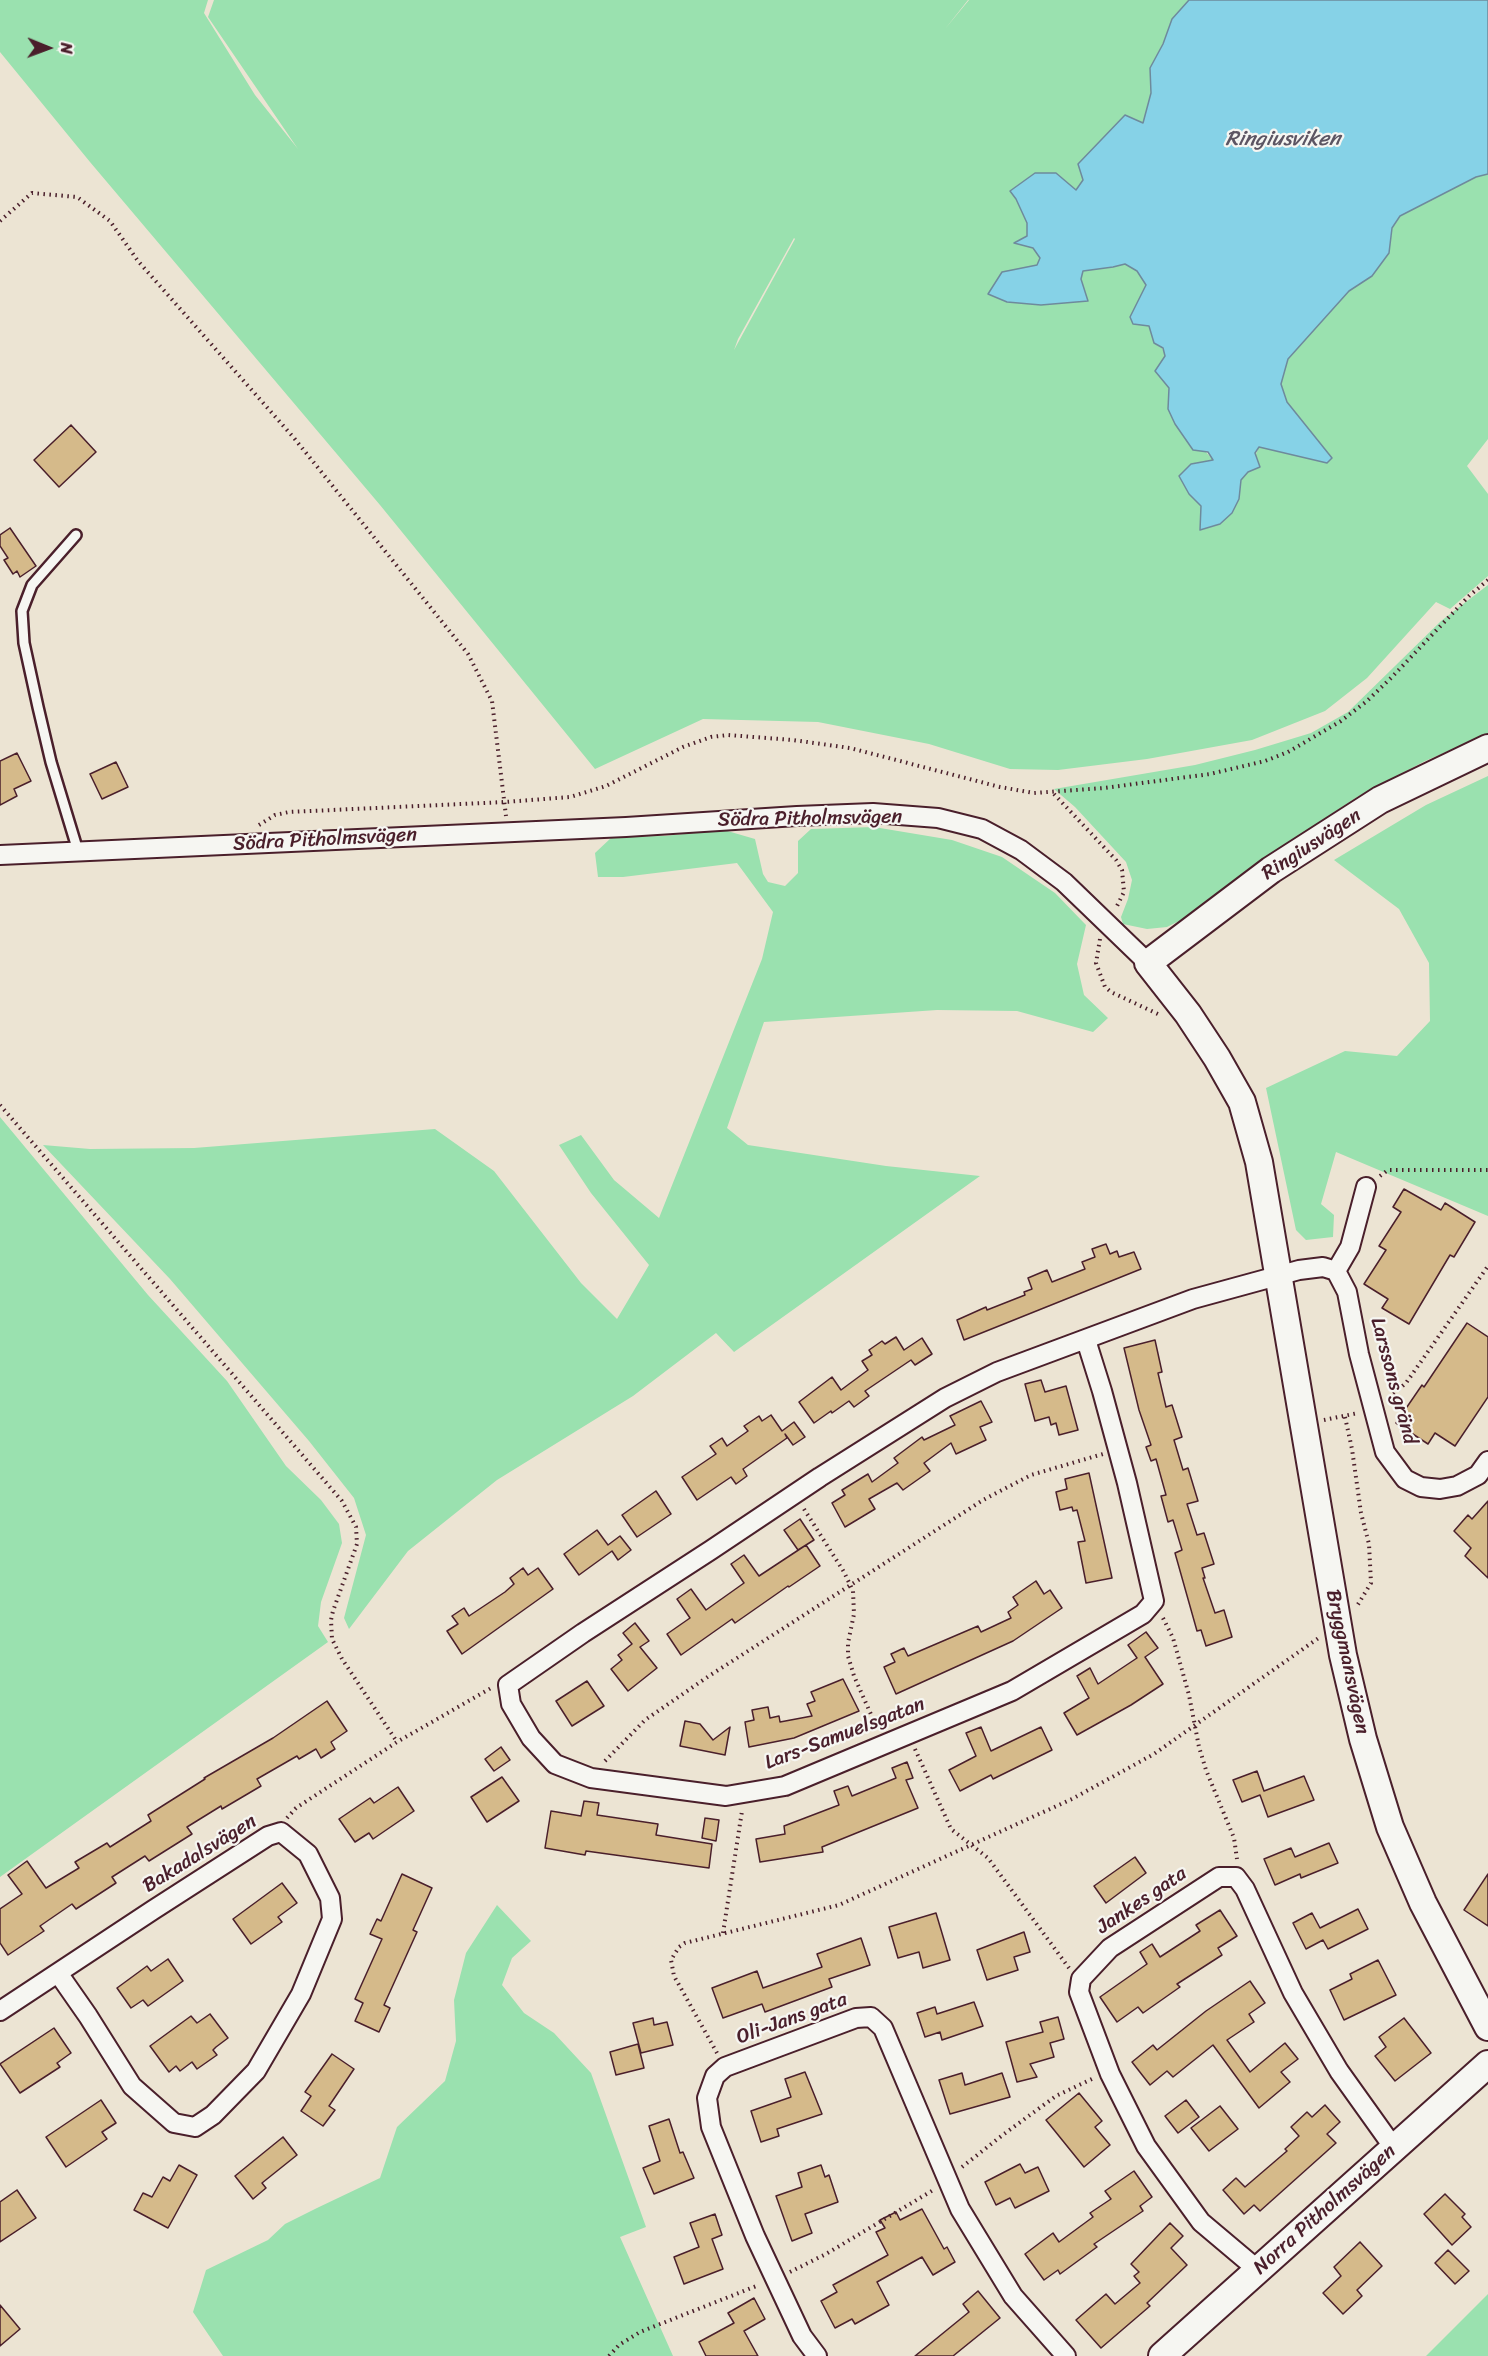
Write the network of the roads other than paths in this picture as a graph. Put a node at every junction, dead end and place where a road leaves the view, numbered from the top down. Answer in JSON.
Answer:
{"nodes":[{"id":1,"x":76,"y":535,"type":"dead end"},
{"id":2,"x":1488,"y":748,"type":"edge"},
{"id":3,"x":78,"y":851,"type":"junction"},
{"id":4,"x":0,"y":855,"type":"edge"},
{"id":5,"x":1148,"y":963,"type":"junction"},
{"id":6,"x":1366,"y":1187,"type":"road end"},
{"id":7,"x":1336,"y":1271,"type":"junction"},
{"id":8,"x":1279,"y":1275,"type":"junction"},
{"id":9,"x":1086,"y":1340,"type":"junction"},
{"id":10,"x":1488,"y":1461,"type":"edge"},
{"id":11,"x":58,"y":1973,"type":"junction"},
{"id":12,"x":0,"y":2011,"type":"edge"},
{"id":13,"x":1488,"y":2026,"type":"edge"},
{"id":14,"x":1488,"y":2064,"type":"edge"},
{"id":15,"x":1394,"y":2148,"type":"junction"},
{"id":16,"x":1258,"y":2270,"type":"junction"},
{"id":17,"x":817,"y":2356,"type":"edge"},
{"id":18,"x":1066,"y":2356,"type":"edge"},
{"id":19,"x":1162,"y":2356,"type":"edge"}],
"edges":[{"from":1,"to":3,"type":"lane"},
{"from":2,"to":5,"type":"street","name":"Ringiusvägen"},
{"from":3,"to":4,"type":"street","name":"Södra Pitholmsvägen"},
{"from":3,"to":5,"type":"street","name":"Södra Pitholmsvägen"},
{"from":5,"to":8,"type":"street","name":"Södra Pitholmsvägen"},
{"from":6,"to":7,"type":"street"},
{"from":7,"to":8,"type":"street"},
{"from":7,"to":10,"type":"street","name":"Larssons gränd"},
{"from":8,"to":9,"type":"street"},
{"from":8,"to":13,"type":"street","name":"Bryggmansvägen"},
{"from":9,"to":9,"type":"street","name":"Lars-Samuelsgatan"},
{"from":11,"to":11,"type":"street","name":"Bakadalsvägen"},
{"from":11,"to":12,"type":"street"},
{"from":14,"to":15,"type":"street","name":"Norra Pitholmsvägen"},
{"from":15,"to":16,"type":"street","name":"Norra Pitholmsvägen"},
{"from":15,"to":16,"type":"street","name":"Jankes gata"},
{"from":16,"to":19,"type":"street","name":"Norra Pitholmsvägen"},
{"from":17,"to":18,"type":"street","name":"Oli-Jans gata"}]}
